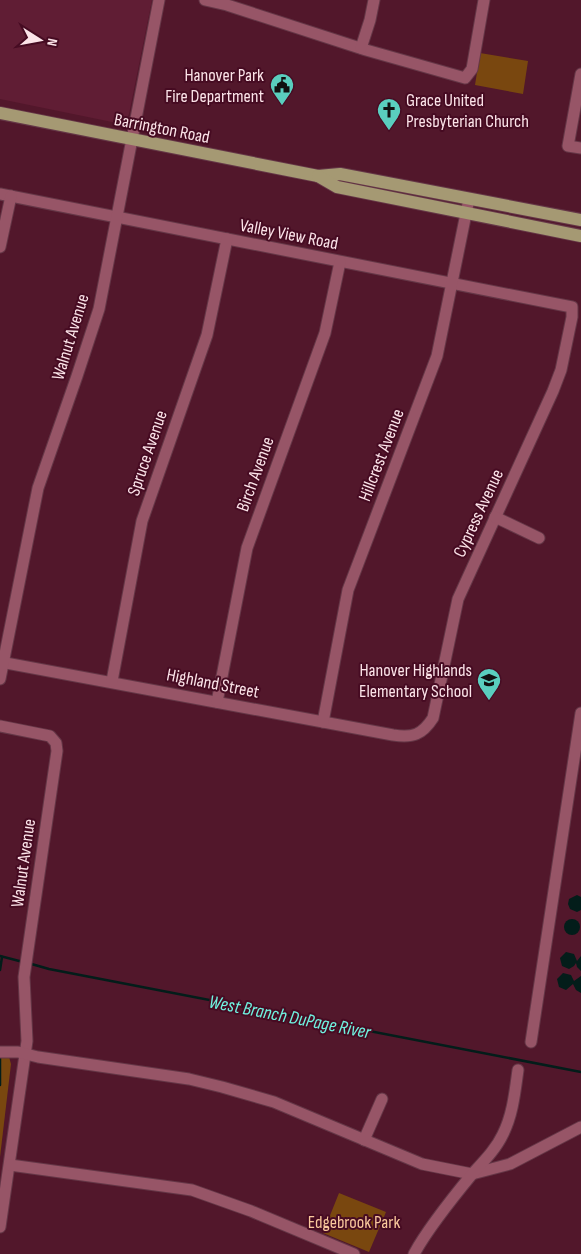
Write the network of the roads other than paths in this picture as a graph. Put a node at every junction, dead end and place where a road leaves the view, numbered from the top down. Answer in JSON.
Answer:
{"nodes":[{"id":1,"x":158,"y":0,"type":"edge"},
{"id":2,"x":205,"y":0,"type":"edge"},
{"id":3,"x":374,"y":0,"type":"edge"},
{"id":4,"x":484,"y":0,"type":"edge"},
{"id":5,"x":360,"y":48,"type":"junction"},
{"id":6,"x":581,"y":74,"type":"edge"},
{"id":7,"x":0,"y":113,"type":"edge"},
{"id":8,"x":131,"y":139,"type":"junction"},
{"id":9,"x":581,"y":148,"type":"edge"},
{"id":10,"x":318,"y":176,"type":"junction"},
{"id":11,"x":6,"y":195,"type":"edge"},
{"id":12,"x":469,"y":199,"type":"junction"},
{"id":13,"x":467,"y":213,"type":"junction"},
{"id":14,"x":117,"y":217,"type":"junction"},
{"id":15,"x":581,"y":220,"type":"edge"},
{"id":16,"x":581,"y":236,"type":"edge"},
{"id":17,"x":227,"y":239,"type":"junction"},
{"id":18,"x":0,"y":246,"type":"edge"},
{"id":19,"x":340,"y":262,"type":"junction"},
{"id":20,"x":453,"y":284,"type":"junction"},
{"id":21,"x":572,"y":307,"type":"joint"},
{"id":22,"x":494,"y":517,"type":"junction"},
{"id":23,"x":539,"y":538,"type":"dead end"},
{"id":24,"x":2,"y":662,"type":"edge"},
{"id":25,"x":0,"y":679,"type":"edge"},
{"id":26,"x":112,"y":681,"type":"junction"},
{"id":27,"x":217,"y":702,"type":"junction"},
{"id":28,"x":581,"y":713,"type":"edge"},
{"id":29,"x":324,"y":722,"type":"junction"},
{"id":30,"x":0,"y":726,"type":"edge"},
{"id":31,"x":420,"y":733,"type":"joint"},
{"id":32,"x":531,"y":1042,"type":"dead end"},
{"id":33,"x":0,"y":1052,"type":"edge"},
{"id":34,"x":25,"y":1054,"type":"junction"},
{"id":35,"x":518,"y":1070,"type":"dead end"},
{"id":36,"x":382,"y":1099,"type":"dead end"},
{"id":37,"x":581,"y":1127,"type":"edge"},
{"id":38,"x":364,"y":1140,"type":"junction"},
{"id":39,"x":10,"y":1165,"type":"junction"},
{"id":40,"x":472,"y":1174,"type":"junction"},
{"id":41,"x":0,"y":1227,"type":"edge"},
{"id":42,"x":354,"y":1254,"type":"edge"},
{"id":43,"x":414,"y":1254,"type":"edge"}],
"edges":[{"from":1,"to":8,"type":"street","name":"Walnut Avenue"},
{"from":2,"to":5,"type":"street"},
{"from":3,"to":5,"type":"street"},
{"from":4,"to":5,"type":"street"},
{"from":6,"to":9,"type":"street"},
{"from":7,"to":8,"type":"main road","name":"Barrington Road"},
{"from":8,"to":10,"type":"main road","name":"Barrington Road"},
{"from":8,"to":14,"type":"street","name":"Walnut Avenue"},
{"from":10,"to":12,"type":"main road","name":"Barrington Road"},
{"from":10,"to":13,"type":"main road","name":"Barrington Road"},
{"from":11,"to":14,"type":"street","name":"Valley View Road"},
{"from":11,"to":18,"type":"street"},
{"from":12,"to":13,"type":"street","name":"Hillcrest Avenue"},
{"from":12,"to":15,"type":"main road","name":"Barrington Road"},
{"from":13,"to":16,"type":"main road","name":"Barrington Road"},
{"from":13,"to":20,"type":"street","name":"Hillcrest Avenue"},
{"from":14,"to":17,"type":"street","name":"Valley View Road"},
{"from":14,"to":24,"type":"street","name":"Walnut Avenue"},
{"from":17,"to":19,"type":"street","name":"Valley View Road"},
{"from":17,"to":26,"type":"street","name":"Spruce Avenue"},
{"from":19,"to":20,"type":"street","name":"Valley View Road"},
{"from":19,"to":27,"type":"street","name":"Birch Avenue"},
{"from":20,"to":21,"type":"street","name":"Valley View Road"},
{"from":20,"to":29,"type":"street","name":"Hillcrest Avenue"},
{"from":21,"to":22,"type":"street","name":"Cypress Avenue"},
{"from":22,"to":23,"type":"street"},
{"from":22,"to":31,"type":"street","name":"Cypress Avenue"},
{"from":24,"to":25,"type":"street","name":"Walnut Avenue"},
{"from":24,"to":26,"type":"street","name":"Highland Street"},
{"from":26,"to":27,"type":"street","name":"Highland Street"},
{"from":27,"to":29,"type":"street","name":"Highland Street"},
{"from":28,"to":32,"type":"street"},
{"from":29,"to":31,"type":"street","name":"Highland Street"},
{"from":30,"to":34,"type":"street","name":"Walnut Avenue"},
{"from":33,"to":34,"type":"street"},
{"from":34,"to":38,"type":"street"},
{"from":34,"to":39,"type":"street","name":"Walnut Avenue"},
{"from":35,"to":40,"type":"street"},
{"from":36,"to":38,"type":"street"},
{"from":37,"to":40,"type":"street"},
{"from":38,"to":40,"type":"street"},
{"from":39,"to":41,"type":"street","name":"Walnut Avenue"},
{"from":39,"to":42,"type":"street"},
{"from":40,"to":43,"type":"street"}]}
